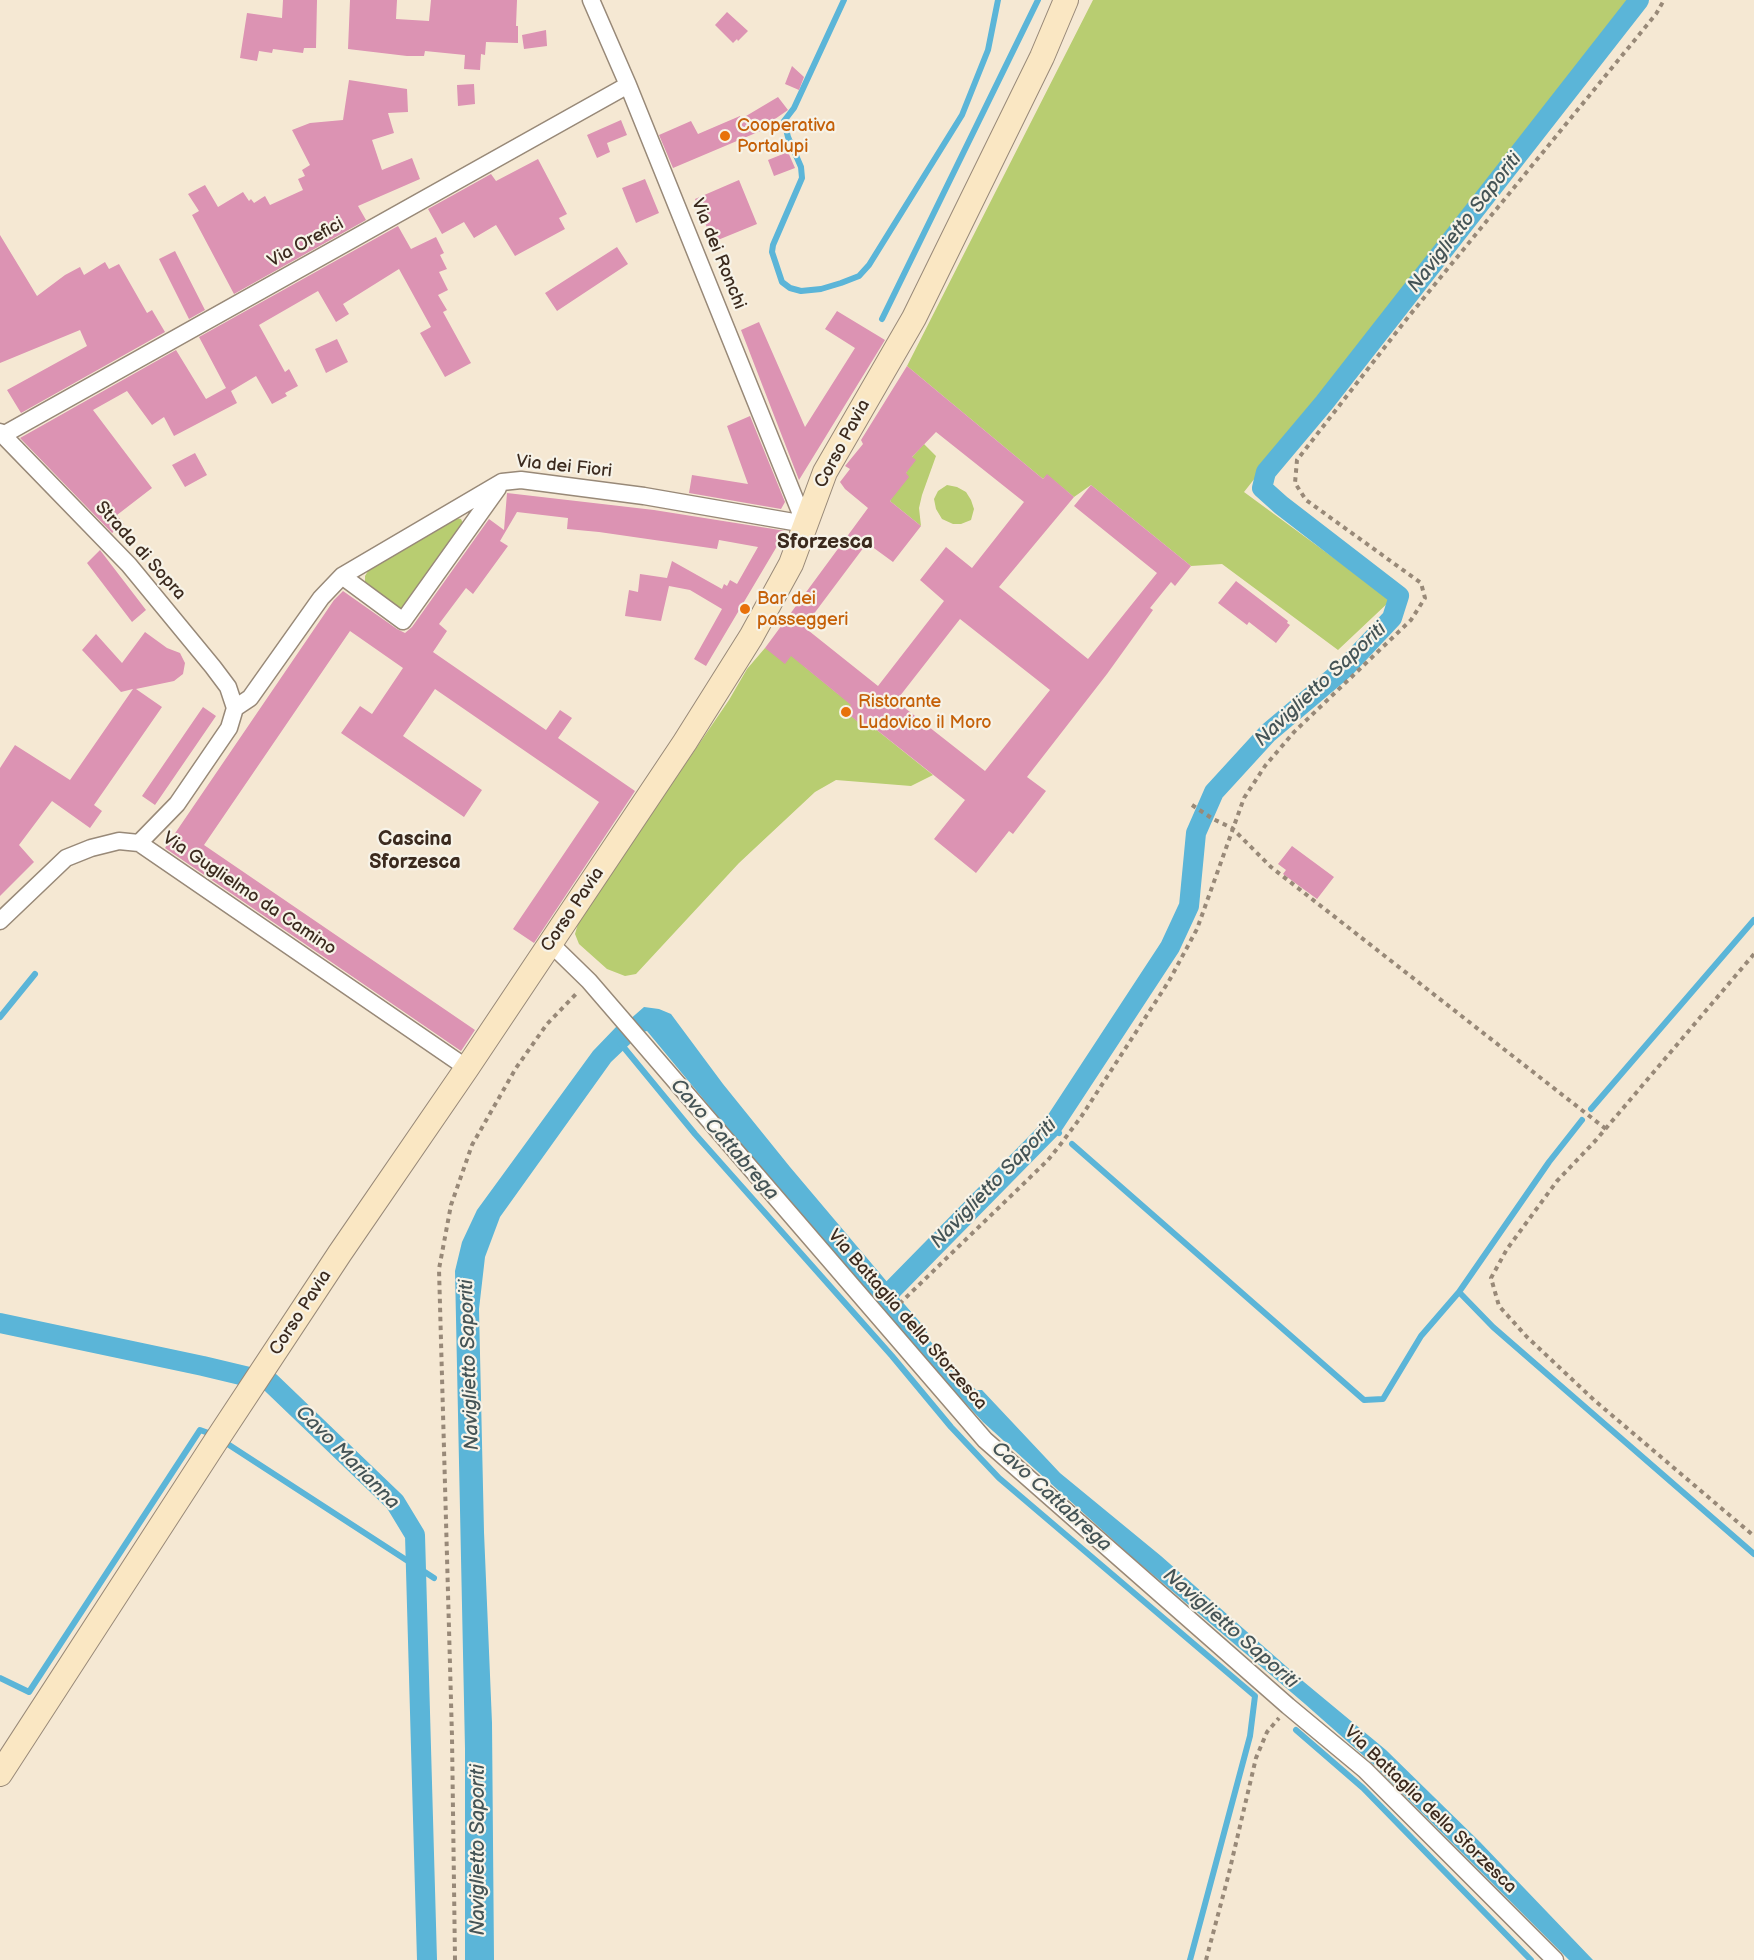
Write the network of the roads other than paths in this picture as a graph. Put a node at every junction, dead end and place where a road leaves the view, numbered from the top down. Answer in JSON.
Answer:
{"nodes":[{"id":1,"x":591,"y":0,"type":"edge"},
{"id":2,"x":1066,"y":0,"type":"edge"},
{"id":3,"x":628,"y":85,"type":"junction"},
{"id":4,"x":1,"y":433,"type":"edge"},
{"id":5,"x":502,"y":482,"type":"junction"},
{"id":6,"x":805,"y":524,"type":"junction"},
{"id":7,"x":342,"y":576,"type":"junction"},
{"id":8,"x":235,"y":708,"type":"junction"},
{"id":9,"x":139,"y":843,"type":"junction"},
{"id":10,"x":0,"y":921,"type":"edge"},
{"id":11,"x":550,"y":943,"type":"junction"},
{"id":12,"x":468,"y":1068,"type":"junction"},
{"id":13,"x":0,"y":1774,"type":"edge"},
{"id":14,"x":1555,"y":1960,"type":"edge"}],
"edges":[{"from":1,"to":3,"type":"street","name":"Via dei Ronchi"},
{"from":2,"to":6,"type":"main road","name":"Corso Pavia"},
{"from":3,"to":4,"type":"street","name":"Via Orefici"},
{"from":3,"to":6,"type":"street","name":"Via dei Ronchi"},
{"from":4,"to":8,"type":"street","name":"Strada di Sopra"},
{"from":5,"to":6,"type":"street","name":"Via dei Fiori"},
{"from":5,"to":7,"type":"street","name":"Via dei Fiori"},
{"from":5,"to":7,"type":"street"},
{"from":6,"to":11,"type":"main road","name":"Corso Pavia"},
{"from":7,"to":8,"type":"street","name":"Via Guglielmo da Camino"},
{"from":8,"to":9,"type":"street","name":"Via Guglielmo da Camino"},
{"from":9,"to":10,"type":"street"},
{"from":9,"to":12,"type":"street","name":"Via Guglielmo da Camino"},
{"from":11,"to":12,"type":"main road","name":"Corso Pavia"},
{"from":11,"to":14,"type":"street","name":"Via Battaglia della Sforzesca"},
{"from":12,"to":13,"type":"main road","name":"Corso Pavia"}]}
